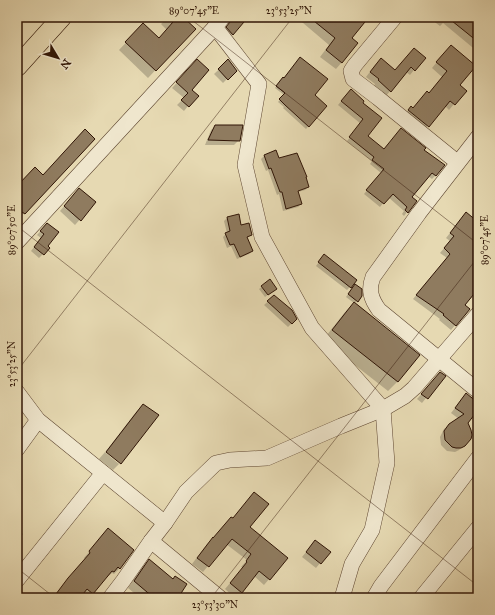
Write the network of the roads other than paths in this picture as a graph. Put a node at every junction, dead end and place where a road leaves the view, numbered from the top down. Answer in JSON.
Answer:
{"nodes":[{"id":1,"x":62,"y":17,"type":"edge"},
{"id":2,"x":395,"y":17,"type":"edge"},
{"id":3,"x":219,"y":22,"type":"edge"},
{"id":4,"x":17,"y":67,"type":"edge"},
{"id":5,"x":478,"y":137,"type":"edge"},
{"id":6,"x":458,"y":162,"type":"junction"},
{"id":7,"x":17,"y":242,"type":"edge"},
{"id":8,"x":478,"y":314,"type":"edge"},
{"id":9,"x":438,"y":359,"type":"junction"},
{"id":10,"x":478,"y":391,"type":"edge"},
{"id":11,"x":17,"y":392,"type":"edge"},
{"id":12,"x":383,"y":410,"type":"junction"},
{"id":13,"x":38,"y":420,"type":"junction"},
{"id":14,"x":17,"y":449,"type":"edge"},
{"id":15,"x":478,"y":458,"type":"edge"},
{"id":16,"x":103,"y":473,"type":"junction"},
{"id":17,"x":165,"y":523,"type":"junction"},
{"id":18,"x":478,"y":528,"type":"edge"},
{"id":19,"x":151,"y":541,"type":"junction"},
{"id":20,"x":17,"y":580,"type":"edge"},
{"id":21,"x":214,"y":596,"type":"edge"},
{"id":22,"x":110,"y":598,"type":"edge"},
{"id":23,"x":342,"y":598,"type":"edge"},
{"id":24,"x":374,"y":598,"type":"edge"},
{"id":25,"x":421,"y":598,"type":"edge"}],
"edges":[{"from":1,"to":4,"type":"main road"},
{"from":2,"to":6,"type":"street"},
{"from":3,"to":7,"type":"street"},
{"from":3,"to":12,"type":"street"},
{"from":5,"to":6,"type":"street"},
{"from":6,"to":9,"type":"street"},
{"from":8,"to":9,"type":"street"},
{"from":9,"to":10,"type":"street"},
{"from":9,"to":12,"type":"street"},
{"from":11,"to":13,"type":"street"},
{"from":12,"to":17,"type":"street"},
{"from":12,"to":23,"type":"street"},
{"from":13,"to":14,"type":"street"},
{"from":13,"to":16,"type":"street"},
{"from":15,"to":24,"type":"street"},
{"from":16,"to":17,"type":"street"},
{"from":16,"to":20,"type":"street"},
{"from":17,"to":19,"type":"street"},
{"from":18,"to":25,"type":"street"},
{"from":19,"to":21,"type":"street"},
{"from":19,"to":22,"type":"street"}]}
